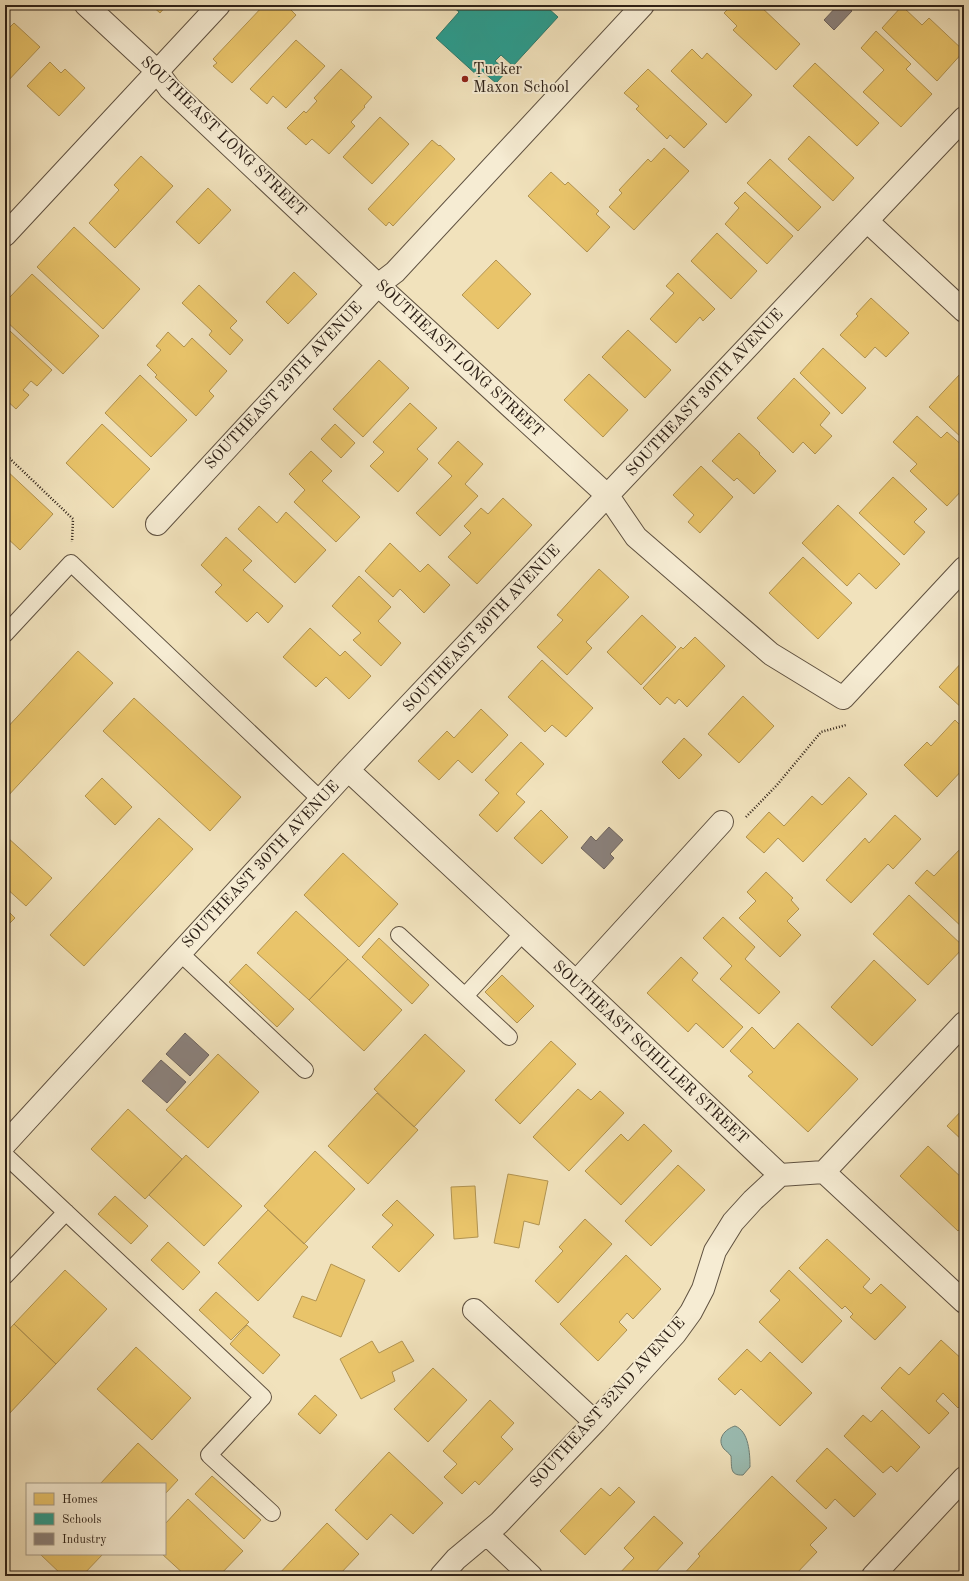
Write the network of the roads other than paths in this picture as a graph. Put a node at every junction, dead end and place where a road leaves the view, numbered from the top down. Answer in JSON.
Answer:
{"nodes":[{"id":1,"x":86,"y":5,"type":"edge"},
{"id":2,"x":219,"y":5,"type":"edge"},
{"id":3,"x":643,"y":5,"type":"edge"},
{"id":4,"x":157,"y":71,"type":"junction"},
{"id":5,"x":964,"y":118,"type":"edge"},
{"id":6,"x":867,"y":221,"type":"junction"},
{"id":7,"x":5,"y":235,"type":"edge"},
{"id":8,"x":378,"y":285,"type":"junction"},
{"id":9,"x":964,"y":311,"type":"edge"},
{"id":10,"x":608,"y":496,"type":"junction"},
{"id":11,"x":157,"y":524,"type":"dead end"},
{"id":12,"x":964,"y":568,"type":"edge"},
{"id":13,"x":5,"y":634,"type":"edge"},
{"id":14,"x":348,"y":770,"type":"junction"},
{"id":15,"x":321,"y":800,"type":"junction"},
{"id":16,"x":722,"y":822,"type":"road end"},
{"id":17,"x":523,"y":934,"type":"junction"},
{"id":18,"x":399,"y":935,"type":"dead end"},
{"id":19,"x":180,"y":953,"type":"junction"},
{"id":20,"x":576,"y":982,"type":"junction"},
{"id":21,"x":465,"y":996,"type":"junction"},
{"id":22,"x":964,"y":1023,"type":"edge"},
{"id":23,"x":509,"y":1037,"type":"dead end"},
{"id":24,"x":305,"y":1070,"type":"dead end"},
{"id":25,"x":5,"y":1144,"type":"edge"},
{"id":26,"x":5,"y":1155,"type":"edge"},
{"id":27,"x":824,"y":1172,"type":"junction"},
{"id":28,"x":780,"y":1175,"type":"junction"},
{"id":29,"x":66,"y":1212,"type":"junction"},
{"id":30,"x":5,"y":1276,"type":"edge"},
{"id":31,"x":964,"y":1302,"type":"edge"},
{"id":32,"x":474,"y":1310,"type":"dead end"},
{"id":33,"x":595,"y":1422,"type":"junction"},
{"id":34,"x":964,"y":1478,"type":"edge"},
{"id":35,"x":272,"y":1513,"type":"dead end"},
{"id":36,"x":487,"y":1534,"type":"junction"},
{"id":37,"x":441,"y":1576,"type":"edge"},
{"id":38,"x":531,"y":1576,"type":"edge"},
{"id":39,"x":873,"y":1576,"type":"edge"}],
"edges":[{"from":1,"to":4,"type":"street","name":"SOUTHEAST LONG STREET"},
{"from":2,"to":4,"type":"street"},
{"from":3,"to":8,"type":"street","name":"SOUTHEAST 29TH AVENUE"},
{"from":4,"to":7,"type":"street"},
{"from":4,"to":8,"type":"street","name":"SOUTHEAST LONG STREET"},
{"from":5,"to":6,"type":"street","name":"SOUTHEAST 30TH AVENUE"},
{"from":6,"to":9,"type":"street"},
{"from":6,"to":10,"type":"street","name":"SOUTHEAST 30TH AVENUE"},
{"from":8,"to":10,"type":"street","name":"SOUTHEAST LONG STREET"},
{"from":8,"to":11,"type":"street","name":"SOUTHEAST 29TH AVENUE"},
{"from":10,"to":12,"type":"street","name":"SOUTHEAST LONG STREET"},
{"from":10,"to":14,"type":"street","name":"SOUTHEAST 30TH AVENUE"},
{"from":13,"to":15,"type":"lane"},
{"from":14,"to":15,"type":"street","name":"SOUTHEAST 30TH AVENUE"},
{"from":14,"to":17,"type":"street","name":"SOUTHEAST SCHILLER STREET"},
{"from":15,"to":19,"type":"street","name":"SOUTHEAST 30TH AVENUE"},
{"from":16,"to":20,"type":"street"},
{"from":17,"to":20,"type":"street","name":"SOUTHEAST SCHILLER STREET"},
{"from":17,"to":21,"type":"lane"},
{"from":18,"to":21,"type":"lane"},
{"from":19,"to":24,"type":"lane"},
{"from":19,"to":25,"type":"street","name":"SOUTHEAST 30TH AVENUE"},
{"from":20,"to":28,"type":"street","name":"SOUTHEAST SCHILLER STREET"},
{"from":21,"to":23,"type":"lane"},
{"from":22,"to":27,"type":"street"},
{"from":26,"to":29,"type":"lane"},
{"from":27,"to":28,"type":"street"},
{"from":27,"to":31,"type":"street"},
{"from":28,"to":33,"type":"street","name":"SOUTHEAST 32ND AVENUE"},
{"from":29,"to":30,"type":"lane"},
{"from":29,"to":35,"type":"lane"},
{"from":32,"to":33,"type":"street"},
{"from":33,"to":36,"type":"street","name":"SOUTHEAST 32ND AVENUE"},
{"from":34,"to":39,"type":"street"},
{"from":36,"to":37,"type":"street","name":"SOUTHEAST 32ND AVENUE"},
{"from":36,"to":38,"type":"street"}]}
